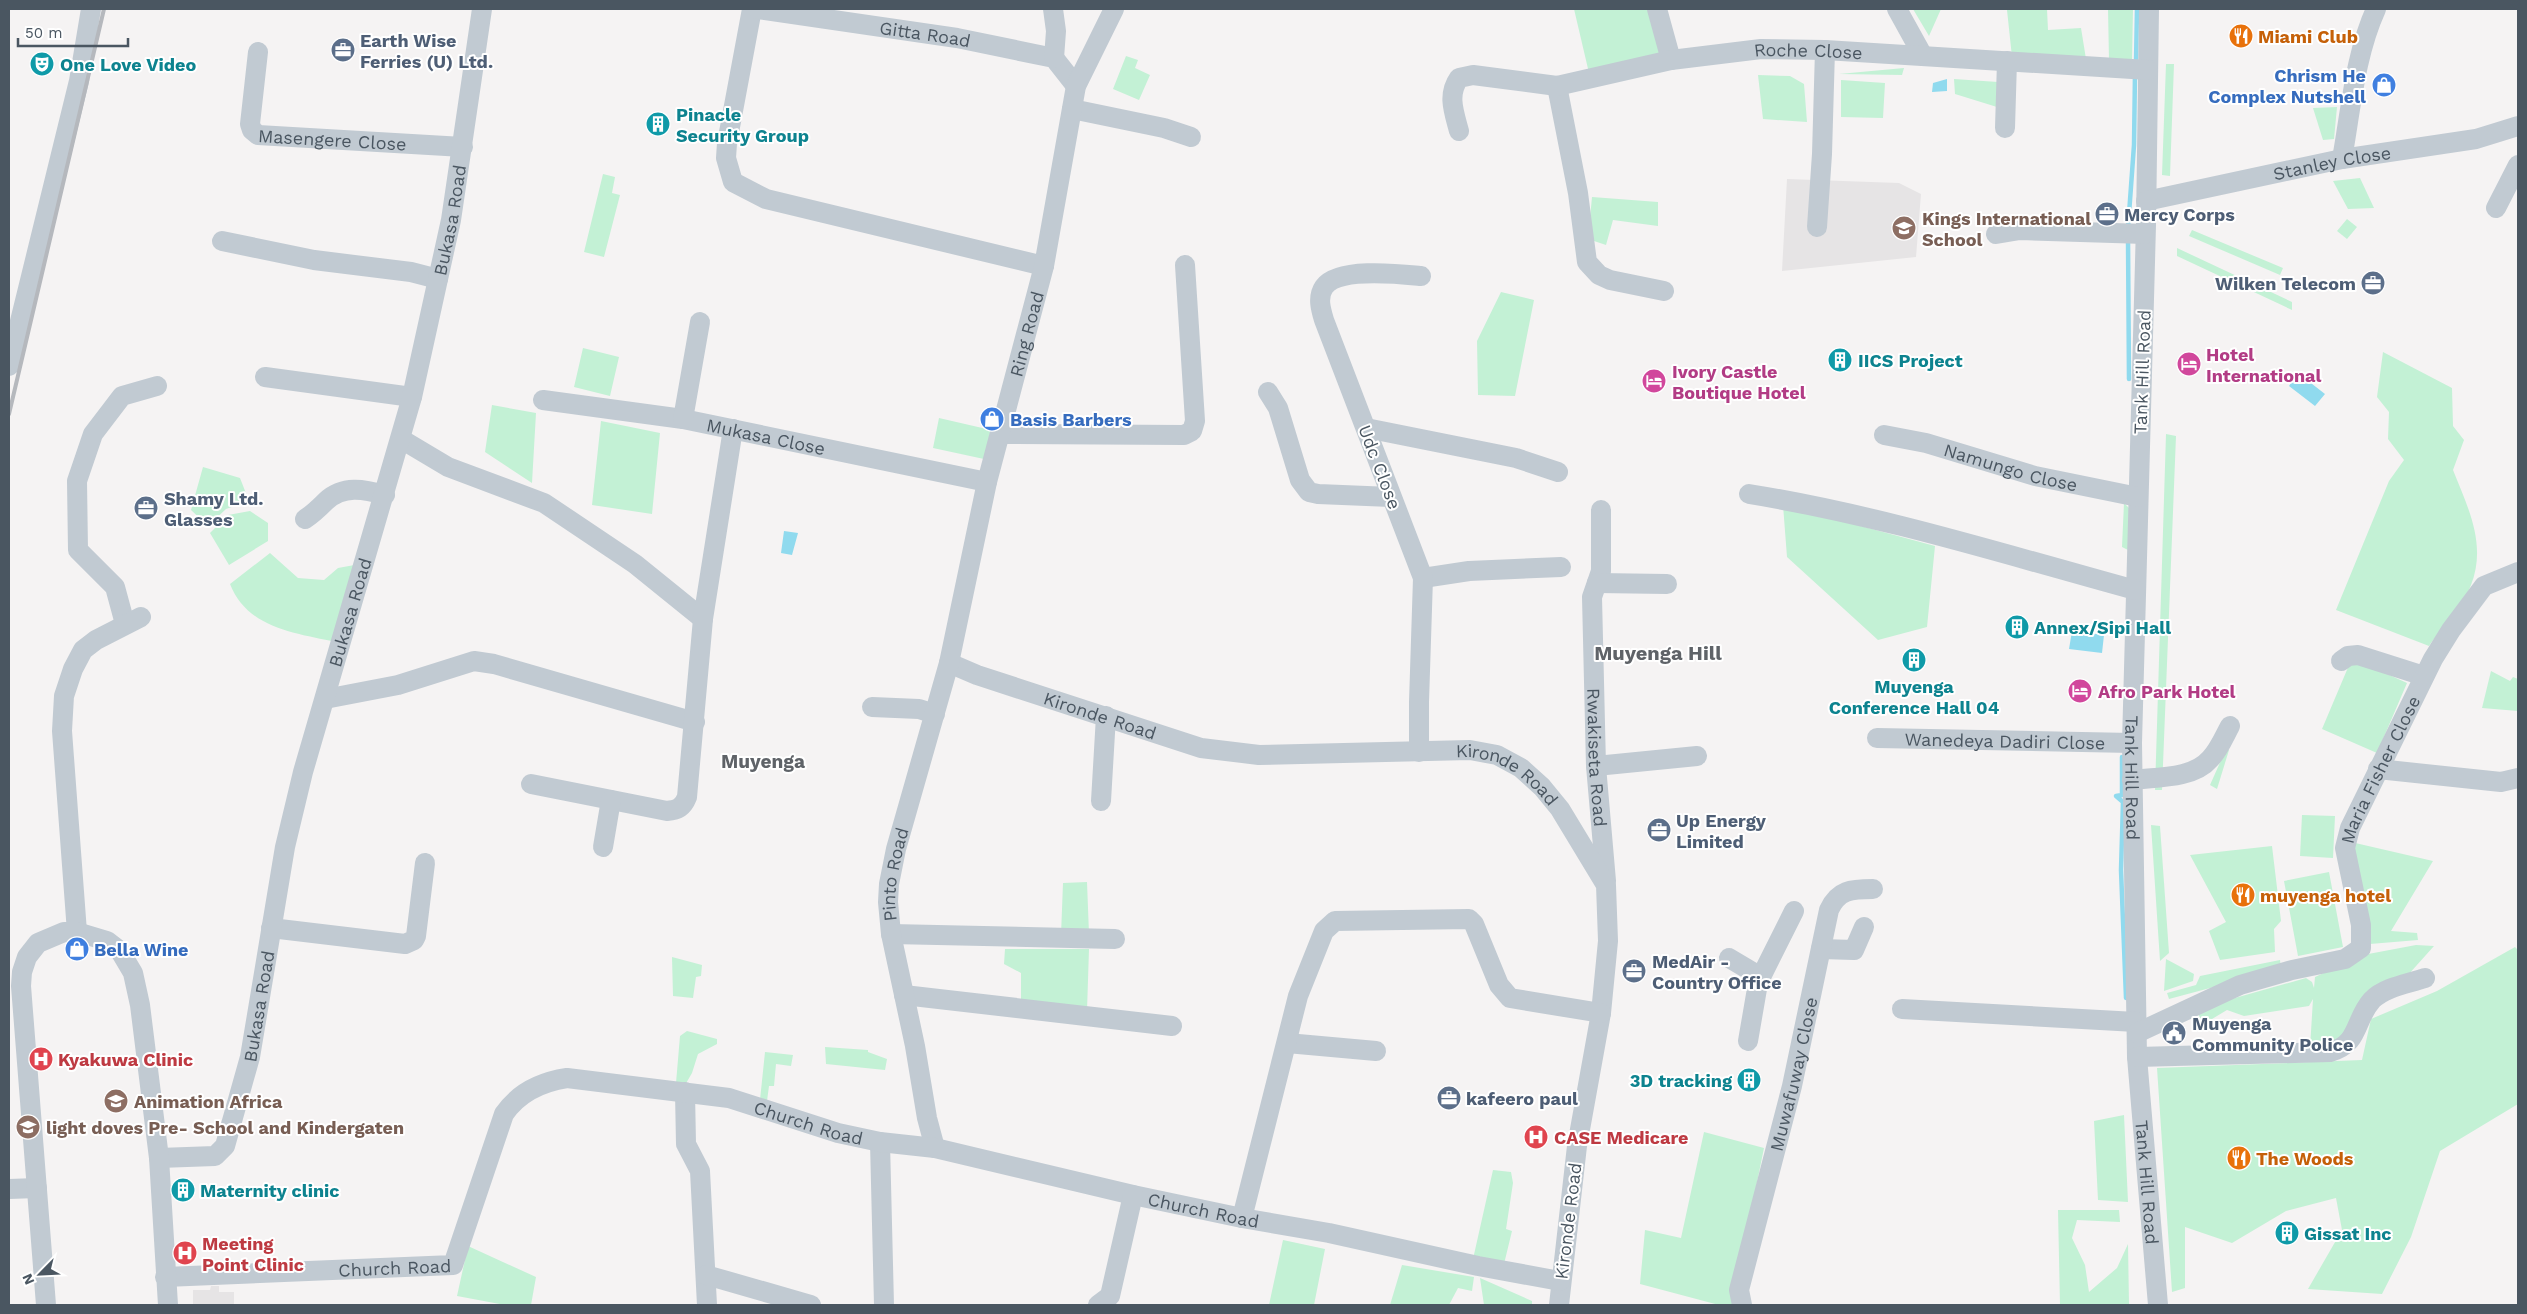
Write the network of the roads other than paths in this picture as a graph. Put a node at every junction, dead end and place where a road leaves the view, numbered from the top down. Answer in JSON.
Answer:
{"nodes":[{"id":1,"x":91,"y":9,"type":"edge"},
{"id":2,"x":482,"y":9,"type":"edge"},
{"id":3,"x":752,"y":9,"type":"edge"},
{"id":4,"x":758,"y":9,"type":"edge"},
{"id":5,"x":1053,"y":9,"type":"edge"},
{"id":6,"x":1114,"y":9,"type":"edge"},
{"id":7,"x":1657,"y":9,"type":"edge"},
{"id":8,"x":1897,"y":9,"type":"edge"},
{"id":9,"x":2149,"y":9,"type":"edge"},
{"id":10,"x":2376,"y":9,"type":"edge"},
{"id":11,"x":1825,"y":50,"type":"junction"},
{"id":12,"x":258,"y":52,"type":"dead end"},
{"id":13,"x":1923,"y":56,"type":"junction"},
{"id":14,"x":1054,"y":58,"type":"junction"},
{"id":15,"x":1671,"y":60,"type":"junction"},
{"id":16,"x":2007,"y":61,"type":"junction"},
{"id":17,"x":2148,"y":70,"type":"junction"},
{"id":18,"x":1076,"y":86,"type":"junction"},
{"id":19,"x":1557,"y":86,"type":"junction"},
{"id":20,"x":1072,"y":109,"type":"junction"},
{"id":21,"x":2518,"y":126,"type":"edge"},
{"id":22,"x":2005,"y":128,"type":"dead end"},
{"id":23,"x":1460,"y":130,"type":"dead end"},
{"id":24,"x":1191,"y":136,"type":"dead end"},
{"id":25,"x":463,"y":147,"type":"junction"},
{"id":26,"x":2342,"y":159,"type":"junction"},
{"id":27,"x":2518,"y":166,"type":"edge"},
{"id":28,"x":2146,"y":201,"type":"junction"},
{"id":29,"x":2496,"y":208,"type":"dead end"},
{"id":30,"x":1817,"y":227,"type":"dead end"},
{"id":31,"x":1996,"y":234,"type":"dead end"},
{"id":32,"x":2145,"y":234,"type":"junction"},
{"id":33,"x":222,"y":241,"type":"dead end"},
{"id":34,"x":1185,"y":265,"type":"dead end"},
{"id":35,"x":1044,"y":266,"type":"junction"},
{"id":36,"x":1422,"y":276,"type":"dead end"},
{"id":37,"x":438,"y":278,"type":"junction"},
{"id":38,"x":1664,"y":291,"type":"dead end"},
{"id":39,"x":700,"y":322,"type":"dead end"},
{"id":40,"x":9,"y":366,"type":"edge"},
{"id":41,"x":265,"y":377,"type":"dead end"},
{"id":42,"x":157,"y":386,"type":"dead end"},
{"id":43,"x":1268,"y":392,"type":"dead end"},
{"id":44,"x":412,"y":396,"type":"junction"},
{"id":45,"x":543,"y":400,"type":"dead end"},
{"id":46,"x":683,"y":419,"type":"junction"},
{"id":47,"x":1366,"y":428,"type":"junction"},
{"id":48,"x":733,"y":429,"type":"junction"},
{"id":49,"x":1002,"y":434,"type":"junction"},
{"id":50,"x":1884,"y":434,"type":"dead end"},
{"id":51,"x":401,"y":439,"type":"junction"},
{"id":52,"x":1558,"y":472,"type":"dead end"},
{"id":53,"x":988,"y":482,"type":"junction"},
{"id":54,"x":1749,"y":494,"type":"dead end"},
{"id":55,"x":385,"y":495,"type":"junction"},
{"id":56,"x":1391,"y":497,"type":"junction"},
{"id":57,"x":2138,"y":497,"type":"junction"},
{"id":58,"x":1601,"y":510,"type":"dead end"},
{"id":59,"x":305,"y":519,"type":"dead end"},
{"id":60,"x":1561,"y":567,"type":"dead end"},
{"id":61,"x":2518,"y":572,"type":"edge"},
{"id":62,"x":1423,"y":578,"type":"junction"},
{"id":63,"x":1597,"y":584,"type":"junction"},
{"id":64,"x":1667,"y":584,"type":"dead end"},
{"id":65,"x":2135,"y":590,"type":"junction"},
{"id":66,"x":703,"y":620,"type":"junction"},
{"id":67,"x":2340,"y":661,"type":"dead end"},
{"id":68,"x":949,"y":663,"type":"junction"},
{"id":69,"x":2424,"y":676,"type":"junction"},
{"id":70,"x":325,"y":699,"type":"junction"},
{"id":71,"x":872,"y":707,"type":"dead end"},
{"id":72,"x":935,"y":714,"type":"junction"},
{"id":73,"x":1106,"y":716,"type":"junction"},
{"id":74,"x":695,"y":722,"type":"junction"},
{"id":75,"x":2230,"y":726,"type":"dead end"},
{"id":76,"x":1877,"y":738,"type":"dead end"},
{"id":77,"x":2132,"y":743,"type":"junction"},
{"id":78,"x":1419,"y":752,"type":"junction"},
{"id":79,"x":1698,"y":756,"type":"dead end"},
{"id":80,"x":1596,"y":766,"type":"junction"},
{"id":81,"x":2378,"y":769,"type":"junction"},
{"id":82,"x":2518,"y":778,"type":"edge"},
{"id":83,"x":2132,"y":780,"type":"junction"},
{"id":84,"x":531,"y":784,"type":"dead end"},
{"id":85,"x":611,"y":800,"type":"junction"},
{"id":86,"x":1101,"y":801,"type":"dead end"},
{"id":87,"x":603,"y":847,"type":"dead end"},
{"id":88,"x":425,"y":863,"type":"dead end"},
{"id":89,"x":1606,"y":885,"type":"junction"},
{"id":90,"x":1872,"y":889,"type":"dead end"},
{"id":91,"x":1794,"y":911,"type":"dead end"},
{"id":92,"x":1864,"y":927,"type":"dead end"},
{"id":93,"x":271,"y":928,"type":"junction"},
{"id":94,"x":76,"y":932,"type":"junction"},
{"id":95,"x":890,"y":934,"type":"junction"},
{"id":96,"x":1115,"y":939,"type":"dead end"},
{"id":97,"x":1821,"y":950,"type":"junction"},
{"id":98,"x":1729,"y":958,"type":"dead end"},
{"id":99,"x":1761,"y":977,"type":"junction"},
{"id":100,"x":2425,"y":978,"type":"dead end"},
{"id":101,"x":904,"y":995,"type":"junction"},
{"id":102,"x":1902,"y":1009,"type":"dead end"},
{"id":103,"x":1602,"y":1013,"type":"junction"},
{"id":104,"x":1172,"y":1026,"type":"dead end"},
{"id":105,"x":2137,"y":1028,"type":"junction"},
{"id":106,"x":18,"y":1036,"type":"edge"},
{"id":107,"x":1748,"y":1041,"type":"dead end"},
{"id":108,"x":1287,"y":1043,"type":"junction"},
{"id":109,"x":1376,"y":1051,"type":"dead end"},
{"id":110,"x":2137,"y":1057,"type":"junction"},
{"id":111,"x":685,"y":1092,"type":"junction"},
{"id":112,"x":880,"y":1142,"type":"junction"},
{"id":113,"x":936,"y":1148,"type":"junction"},
{"id":114,"x":160,"y":1158,"type":"junction"},
{"id":115,"x":9,"y":1188,"type":"edge"},
{"id":116,"x":37,"y":1188,"type":"junction"},
{"id":117,"x":1133,"y":1195,"type":"junction"},
{"id":118,"x":1242,"y":1218,"type":"junction"},
{"id":119,"x":706,"y":1275,"type":"junction"},
{"id":120,"x":165,"y":1277,"type":"junction"},
{"id":121,"x":1560,"y":1281,"type":"junction"},
{"id":122,"x":1741,"y":1298,"type":"edge"},
{"id":123,"x":46,"y":1305,"type":"edge"},
{"id":124,"x":168,"y":1305,"type":"edge"},
{"id":125,"x":706,"y":1305,"type":"edge"},
{"id":126,"x":811,"y":1305,"type":"edge"},
{"id":127,"x":884,"y":1305,"type":"edge"},
{"id":128,"x":1098,"y":1305,"type":"edge"},
{"id":129,"x":1559,"y":1305,"type":"edge"},
{"id":130,"x":2158,"y":1305,"type":"edge"}],
"edges":[{"from":1,"to":40,"type":"street"},
{"from":2,"to":25,"type":"street","name":"Bukasa Road"},
{"from":3,"to":35,"type":"street"},
{"from":4,"to":14,"type":"street","name":"Gitta Road"},
{"from":5,"to":14,"type":"street"},
{"from":6,"to":18,"type":"street","name":"Ring Road"},
{"from":7,"to":15,"type":"street"},
{"from":8,"to":13,"type":"street"},
{"from":9,"to":17,"type":"street","name":"Tank Hill Road"},
{"from":10,"to":26,"type":"street"},
{"from":11,"to":13,"type":"street","name":"Roche Close"},
{"from":11,"to":15,"type":"street","name":"Roche Close"},
{"from":11,"to":30,"type":"street"},
{"from":12,"to":25,"type":"street","name":"Masengere Close"},
{"from":13,"to":16,"type":"street","name":"Roche Close"},
{"from":14,"to":18,"type":"street"},
{"from":15,"to":19,"type":"street","name":"Roche Close"},
{"from":16,"to":17,"type":"street","name":"Roche Close"},
{"from":16,"to":22,"type":"street"},
{"from":17,"to":28,"type":"street","name":"Tank Hill Road"},
{"from":18,"to":20,"type":"street","name":"Ring Road"},
{"from":19,"to":23,"type":"street","name":"Roche Close"},
{"from":19,"to":38,"type":"street"},
{"from":20,"to":24,"type":"street"},
{"from":20,"to":35,"type":"street","name":"Ring Road"},
{"from":21,"to":26,"type":"street","name":"Stanley Close"},
{"from":25,"to":37,"type":"street","name":"Bukasa Road"},
{"from":26,"to":28,"type":"street","name":"Stanley Close"},
{"from":27,"to":29,"type":"street"},
{"from":28,"to":32,"type":"street","name":"Tank Hill Road"},
{"from":31,"to":32,"type":"street"},
{"from":32,"to":57,"type":"street","name":"Tank Hill Road"},
{"from":33,"to":37,"type":"street"},
{"from":34,"to":49,"type":"street"},
{"from":35,"to":49,"type":"street","name":"Ring Road"},
{"from":36,"to":47,"type":"street","name":"Udc Close"},
{"from":37,"to":44,"type":"street","name":"Bukasa Road"},
{"from":39,"to":46,"type":"street"},
{"from":41,"to":44,"type":"street"},
{"from":42,"to":94,"type":"street"},
{"from":43,"to":56,"type":"street"},
{"from":44,"to":51,"type":"street","name":"Bukasa Road"},
{"from":45,"to":46,"type":"street","name":"Mukasa Close"},
{"from":46,"to":48,"type":"street","name":"Mukasa Close"},
{"from":47,"to":52,"type":"street"},
{"from":47,"to":56,"type":"street","name":"Udc Close"},
{"from":48,"to":53,"type":"street","name":"Mukasa Close"},
{"from":48,"to":66,"type":"street"},
{"from":49,"to":53,"type":"street","name":"Ring Road"},
{"from":50,"to":57,"type":"street","name":"Namungo Close"},
{"from":51,"to":55,"type":"street","name":"Bukasa Road"},
{"from":51,"to":66,"type":"street"},
{"from":53,"to":68,"type":"street","name":"Ring Road"},
{"from":54,"to":65,"type":"street"},
{"from":55,"to":59,"type":"street"},
{"from":55,"to":70,"type":"street","name":"Bukasa Road"},
{"from":56,"to":62,"type":"street","name":"Udc Close"},
{"from":57,"to":65,"type":"street","name":"Tank Hill Road"},
{"from":58,"to":63,"type":"street","name":"Rwakiseta Road"},
{"from":60,"to":62,"type":"street"},
{"from":61,"to":69,"type":"street","name":"Maria Fisher Close"},
{"from":62,"to":78,"type":"street","name":"Udc Close"},
{"from":63,"to":64,"type":"street"},
{"from":63,"to":80,"type":"street","name":"Rwakiseta Road"},
{"from":65,"to":77,"type":"street","name":"Tank Hill Road"},
{"from":66,"to":74,"type":"street"},
{"from":67,"to":69,"type":"street"},
{"from":68,"to":72,"type":"street","name":"Pinto Road"},
{"from":68,"to":73,"type":"street","name":"Kironde Road"},
{"from":69,"to":81,"type":"street","name":"Maria Fisher Close"},
{"from":70,"to":74,"type":"street"},
{"from":70,"to":93,"type":"street","name":"Bukasa Road"},
{"from":71,"to":72,"type":"street"},
{"from":72,"to":95,"type":"street","name":"Pinto Road"},
{"from":73,"to":78,"type":"street","name":"Kironde Road"},
{"from":73,"to":86,"type":"street"},
{"from":74,"to":85,"type":"street"},
{"from":75,"to":83,"type":"street"},
{"from":76,"to":77,"type":"street","name":"Wanedeya Dadiri Close"},
{"from":77,"to":83,"type":"street","name":"Tank Hill Road"},
{"from":78,"to":89,"type":"street","name":"Kironde Road"},
{"from":79,"to":80,"type":"street"},
{"from":80,"to":89,"type":"street","name":"Rwakiseta Road"},
{"from":81,"to":82,"type":"street"},
{"from":81,"to":105,"type":"street","name":"Maria Fisher Close"},
{"from":83,"to":105,"type":"street","name":"Tank Hill Road"},
{"from":84,"to":85,"type":"street"},
{"from":85,"to":87,"type":"street"},
{"from":88,"to":93,"type":"street"},
{"from":89,"to":103,"type":"street","name":"Kironde Road"},
{"from":90,"to":97,"type":"street","name":"Muwafuway Close"},
{"from":91,"to":99,"type":"street"},
{"from":92,"to":97,"type":"street"},
{"from":93,"to":114,"type":"street","name":"Bukasa Road"},
{"from":94,"to":106,"type":"street"},
{"from":94,"to":114,"type":"street"},
{"from":95,"to":96,"type":"street"},
{"from":95,"to":101,"type":"street","name":"Pinto Road"},
{"from":97,"to":122,"type":"street","name":"Muwafuway Close"},
{"from":98,"to":99,"type":"street"},
{"from":99,"to":107,"type":"street"},
{"from":100,"to":110,"type":"street"},
{"from":101,"to":104,"type":"street"},
{"from":101,"to":113,"type":"street","name":"Pinto Road"},
{"from":102,"to":105,"type":"street"},
{"from":103,"to":108,"type":"street"},
{"from":103,"to":121,"type":"street","name":"Kironde Road"},
{"from":105,"to":110,"type":"street","name":"Tank Hill Road"},
{"from":106,"to":116,"type":"street"},
{"from":108,"to":109,"type":"street"},
{"from":108,"to":118,"type":"street"},
{"from":110,"to":130,"type":"street","name":"Tank Hill Road"},
{"from":111,"to":112,"type":"street","name":"Church Road"},
{"from":111,"to":119,"type":"street"},
{"from":111,"to":120,"type":"street","name":"Church Road"},
{"from":112,"to":113,"type":"street","name":"Church Road"},
{"from":112,"to":127,"type":"street"},
{"from":113,"to":117,"type":"street","name":"Church Road"},
{"from":114,"to":120,"type":"street"},
{"from":115,"to":116,"type":"street"},
{"from":116,"to":123,"type":"street"},
{"from":117,"to":118,"type":"street","name":"Church Road"},
{"from":117,"to":128,"type":"street"},
{"from":118,"to":121,"type":"street","name":"Church Road"},
{"from":119,"to":125,"type":"street"},
{"from":119,"to":126,"type":"street"},
{"from":120,"to":124,"type":"street"},
{"from":121,"to":129,"type":"street","name":"Kironde Road"}]}
